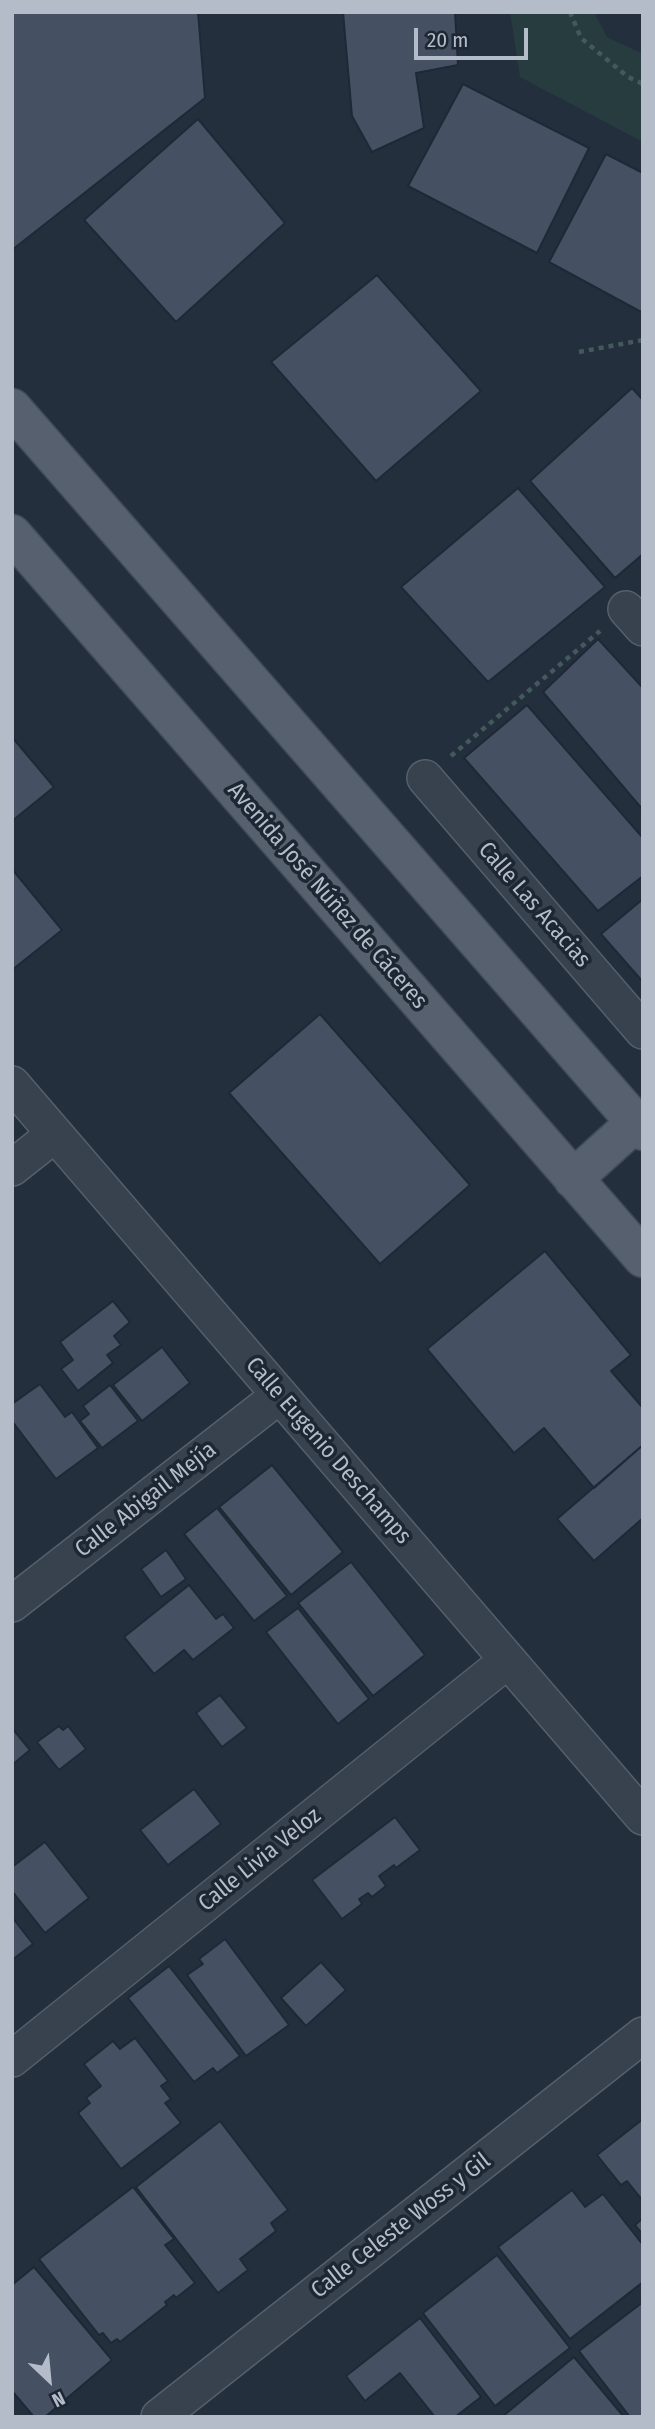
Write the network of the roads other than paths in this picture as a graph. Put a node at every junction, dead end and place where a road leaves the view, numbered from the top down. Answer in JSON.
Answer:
{"nodes":[{"id":1,"x":12,"y":408,"type":"edge"},
{"id":2,"x":12,"y":534,"type":"edge"},
{"id":3,"x":425,"y":778,"type":"road end"},
{"id":4,"x":643,"y":1031,"type":"edge"},
{"id":5,"x":12,"y":1084,"type":"edge"},
{"id":6,"x":639,"y":1127,"type":"edge"},
{"id":7,"x":55,"y":1134,"type":"junction"},
{"id":8,"x":12,"y":1168,"type":"edge"},
{"id":9,"x":573,"y":1179,"type":"junction"},
{"id":10,"x":643,"y":1258,"type":"edge"},
{"id":11,"x":280,"y":1395,"type":"junction"},
{"id":12,"x":12,"y":1604,"type":"edge"},
{"id":13,"x":508,"y":1660,"type":"junction"},
{"id":14,"x":643,"y":1817,"type":"edge"},
{"id":15,"x":643,"y":2035,"type":"edge"},
{"id":16,"x":12,"y":2059,"type":"edge"},
{"id":17,"x":159,"y":2417,"type":"edge"}],
"edges":[{"from":1,"to":6,"type":"main road"},
{"from":2,"to":9,"type":"main road","name":"Avenida José Núñez de Cáceres"},
{"from":3,"to":4,"type":"street","name":"Calle Las Acacias"},
{"from":5,"to":7,"type":"street","name":"Calle Eugenio Deschamps"},
{"from":6,"to":9,"type":"main road"},
{"from":7,"to":8,"type":"street"},
{"from":7,"to":11,"type":"street","name":"Calle Eugenio Deschamps"},
{"from":9,"to":10,"type":"main road","name":"Avenida José Núñez de Cáceres"},
{"from":11,"to":12,"type":"street","name":"Calle Abigail Mejía"},
{"from":11,"to":13,"type":"street","name":"Calle Eugenio Deschamps"},
{"from":13,"to":14,"type":"street","name":"Calle Eugenio Deschamps"},
{"from":13,"to":16,"type":"street","name":"Calle Livia Veloz"},
{"from":15,"to":17,"type":"street","name":"Calle Celeste Woss y Gil"}]}
